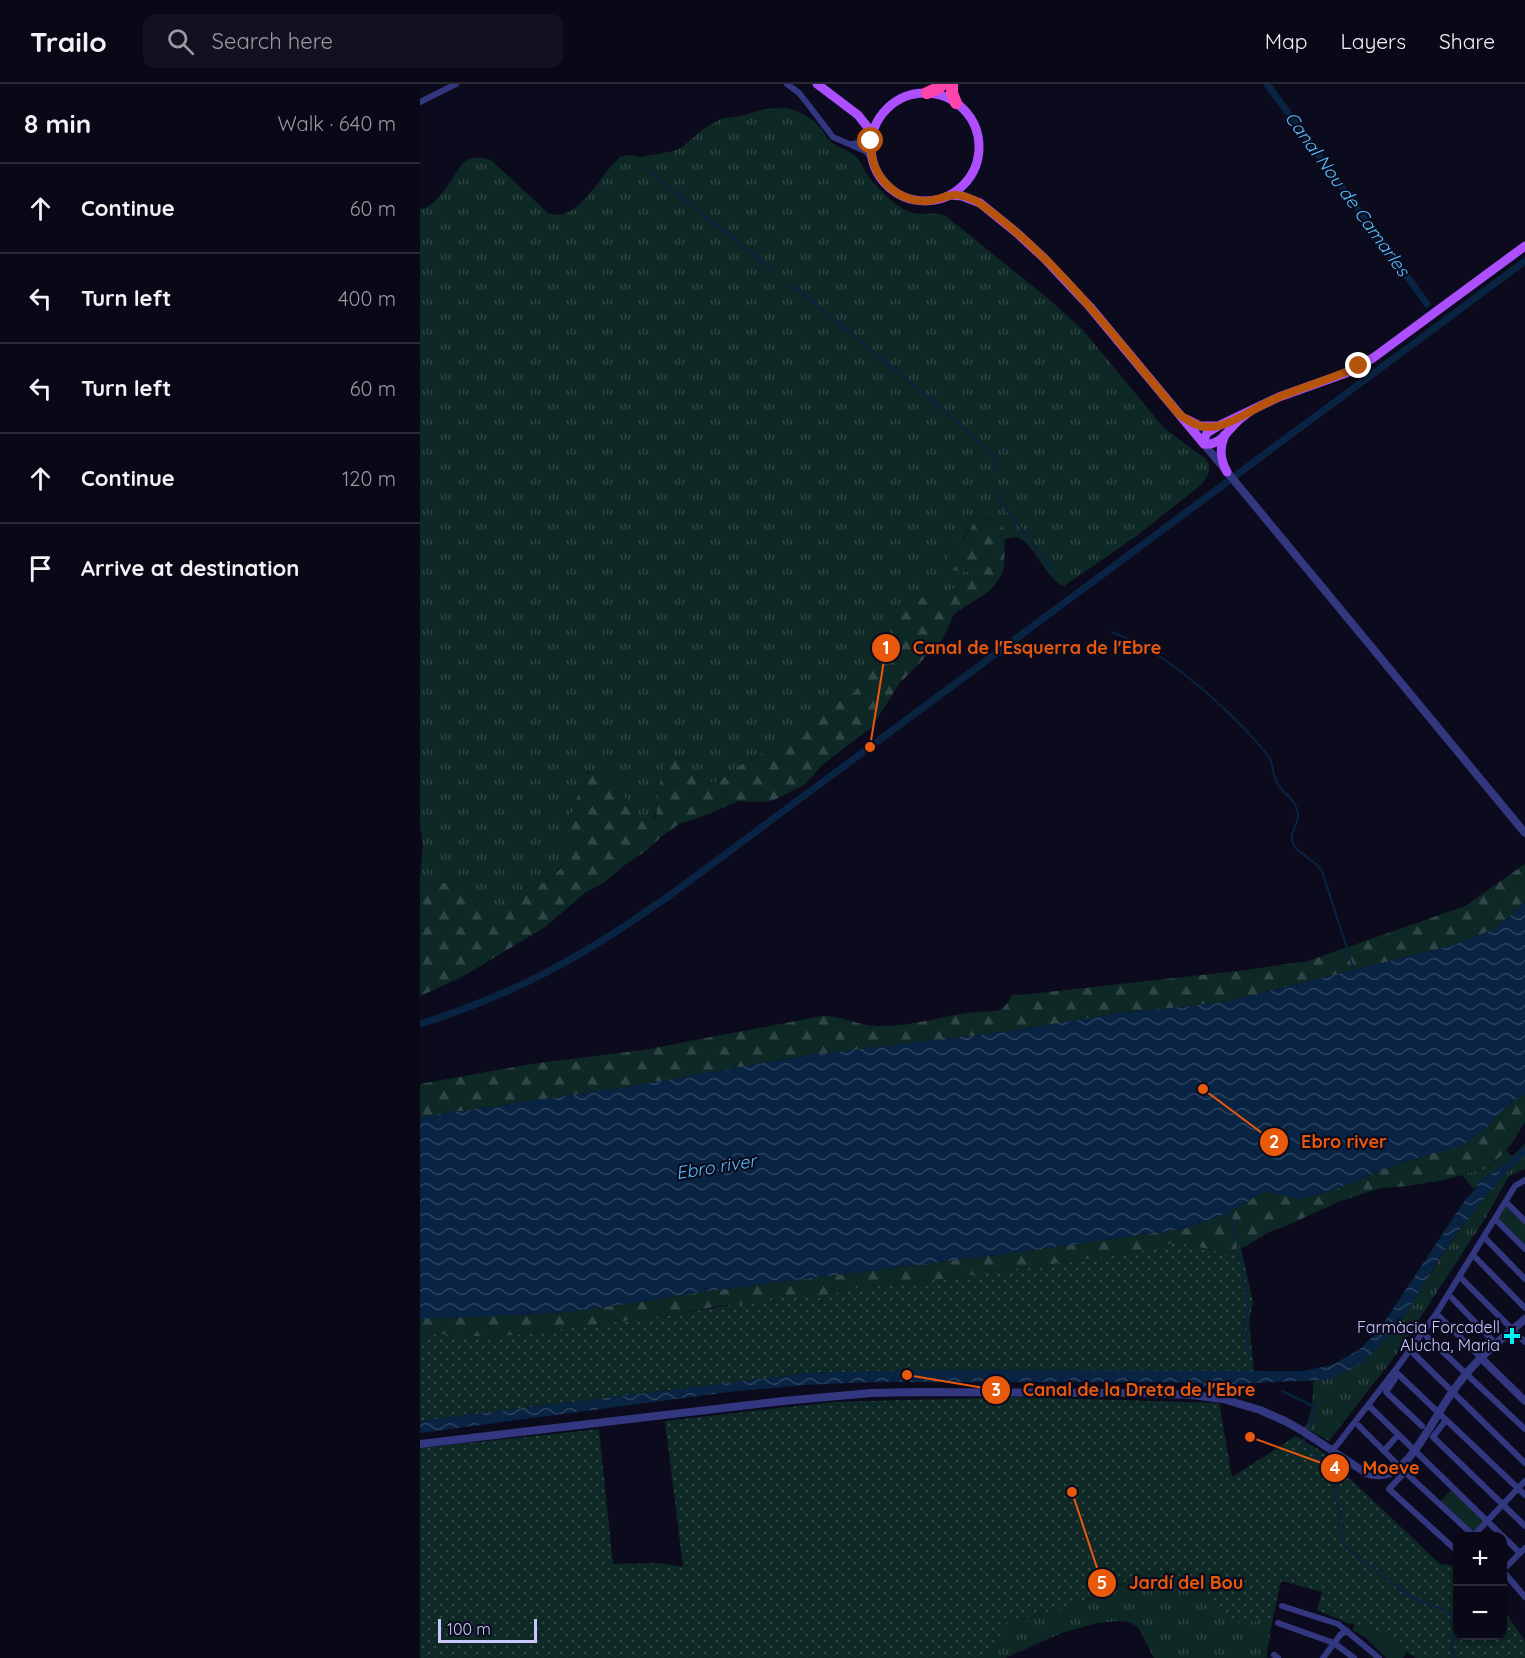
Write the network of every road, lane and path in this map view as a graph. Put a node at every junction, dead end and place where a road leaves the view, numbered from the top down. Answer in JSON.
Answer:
{"nodes":[{"id":1,"x":456,"y":84,"type":"edge"},
{"id":2,"x":787,"y":84,"type":"edge"},
{"id":3,"x":817,"y":84,"type":"edge"},
{"id":4,"x":942,"y":84,"type":"edge"},
{"id":5,"x":952,"y":84,"type":"edge"},
{"id":6,"x":927,"y":93,"type":"junction"},
{"id":7,"x":420,"y":102,"type":"edge"},
{"id":8,"x":956,"y":103,"type":"junction"},
{"id":9,"x":883,"y":112,"type":"junction"},
{"id":10,"x":858,"y":116,"type":"junction"},
{"id":11,"x":872,"y":135,"type":"junction"},
{"id":12,"x":849,"y":144,"type":"junction"},
{"id":13,"x":872,"y":157,"type":"junction"},
{"id":14,"x":968,"y":179,"type":"junction"},
{"id":15,"x":950,"y":195,"type":"junction"},
{"id":16,"x":980,"y":203,"type":"junction"},
{"id":17,"x":1525,"y":246,"type":"edge"},
{"id":18,"x":1252,"y":410,"type":"junction"},
{"id":19,"x":1179,"y":414,"type":"junction"},
{"id":20,"x":1213,"y":427,"type":"junction"},
{"id":21,"x":1223,"y":436,"type":"junction"},
{"id":22,"x":1203,"y":443,"type":"junction"},
{"id":23,"x":1228,"y":473,"type":"junction"},
{"id":24,"x":1525,"y":833,"type":"edge"},
{"id":25,"x":1525,"y":1180,"type":"edge"},
{"id":26,"x":1506,"y":1202,"type":"junction"},
{"id":27,"x":1495,"y":1219,"type":"junction"},
{"id":28,"x":1525,"y":1221,"type":"edge"},
{"id":29,"x":1484,"y":1237,"type":"junction"},
{"id":30,"x":1525,"y":1249,"type":"edge"},
{"id":31,"x":1476,"y":1258,"type":"dead end"},
{"id":32,"x":1462,"y":1279,"type":"dead end"},
{"id":33,"x":1525,"y":1279,"type":"edge"},
{"id":34,"x":1452,"y":1298,"type":"dead end"},
{"id":35,"x":1525,"y":1308,"type":"edge"},
{"id":36,"x":1440,"y":1317,"type":"dead end"},
{"id":37,"x":1525,"y":1319,"type":"edge"},
{"id":38,"x":1513,"y":1330,"type":"junction"},
{"id":39,"x":1427,"y":1337,"type":"dead end"},
{"id":40,"x":1525,"y":1342,"type":"edge"},
{"id":41,"x":1496,"y":1344,"type":"junction"},
{"id":42,"x":1414,"y":1354,"type":"dead end"},
{"id":43,"x":1480,"y":1357,"type":"junction"},
{"id":44,"x":1396,"y":1374,"type":"junction"},
{"id":45,"x":1466,"y":1374,"type":"junction"},
{"id":46,"x":1452,"y":1392,"type":"junction"},
{"id":47,"x":1525,"y":1401,"type":"edge"},
{"id":48,"x":1368,"y":1405,"type":"junction"},
{"id":49,"x":1438,"y":1413,"type":"junction"},
{"id":50,"x":1446,"y":1420,"type":"junction"},
{"id":51,"x":1359,"y":1426,"type":"dead end"},
{"id":52,"x":1422,"y":1426,"type":"dead end"},
{"id":53,"x":1525,"y":1429,"type":"edge"},
{"id":54,"x":1398,"y":1435,"type":"junction"},
{"id":55,"x":420,"y":1444,"type":"edge"},
{"id":56,"x":1332,"y":1450,"type":"junction"},
{"id":57,"x":1414,"y":1450,"type":"junction"},
{"id":58,"x":1384,"y":1451,"type":"junction"},
{"id":59,"x":1395,"y":1462,"type":"dead end"},
{"id":60,"x":1525,"y":1463,"type":"edge"},
{"id":61,"x":1525,"y":1481,"type":"edge"},
{"id":62,"x":1518,"y":1488,"type":"junction"},
{"id":63,"x":1525,"y":1495,"type":"edge"},
{"id":64,"x":1503,"y":1504,"type":"junction"},
{"id":65,"x":1487,"y":1521,"type":"junction"},
{"id":66,"x":1525,"y":1526,"type":"edge"},
{"id":67,"x":1469,"y":1532,"type":"edge"},
{"id":68,"x":1477,"y":1532,"type":"edge"},
{"id":69,"x":1453,"y":1547,"type":"edge"},
{"id":70,"x":1523,"y":1550,"type":"edge"},
{"id":71,"x":1507,"y":1566,"type":"edge"},
{"id":72,"x":1507,"y":1575,"type":"edge"},
{"id":73,"x":1525,"y":1597,"type":"edge"},
{"id":74,"x":1282,"y":1606,"type":"dead end"},
{"id":75,"x":1278,"y":1623,"type":"dead end"},
{"id":76,"x":1347,"y":1631,"type":"junction"},
{"id":77,"x":1334,"y":1643,"type":"junction"},
{"id":78,"x":1370,"y":1651,"type":"junction"},
{"id":79,"x":1323,"y":1658,"type":"edge"},
{"id":80,"x":1354,"y":1658,"type":"edge"},
{"id":81,"x":1365,"y":1658,"type":"edge"},
{"id":82,"x":1378,"y":1658,"type":"edge"}],
"edges":[{"from":1,"to":7,"type":"street"},
{"from":2,"to":12,"type":"street"},
{"from":3,"to":10,"type":"main road"},
{"from":4,"to":6,"type":"highway"},
{"from":5,"to":8,"type":"highway"},
{"from":6,"to":8,"type":"main road"},
{"from":6,"to":9,"type":"main road"},
{"from":8,"to":14,"type":"main road"},
{"from":9,"to":10,"type":"main road"},
{"from":9,"to":11,"type":"main road"},
{"from":10,"to":11,"type":"main road"},
{"from":11,"to":12,"type":"street"},
{"from":11,"to":13,"type":"main road"},
{"from":12,"to":13,"type":"street"},
{"from":13,"to":15,"type":"main road"},
{"from":14,"to":15,"type":"main road"},
{"from":14,"to":16,"type":"main road"},
{"from":15,"to":16,"type":"main road"},
{"from":16,"to":19,"type":"main road"},
{"from":17,"to":18,"type":"main road"},
{"from":18,"to":20,"type":"main road"},
{"from":18,"to":21,"type":"main road"},
{"from":19,"to":20,"type":"main road"},
{"from":19,"to":22,"type":"main road"},
{"from":20,"to":21,"type":"main road"},
{"from":20,"to":22,"type":"main road"},
{"from":21,"to":22,"type":"main road"},
{"from":21,"to":23,"type":"main road"},
{"from":22,"to":23,"type":"street"},
{"from":23,"to":24,"type":"street"},
{"from":25,"to":26,"type":"street"},
{"from":26,"to":27,"type":"street"},
{"from":26,"to":28,"type":"street"},
{"from":27,"to":29,"type":"street"},
{"from":27,"to":30,"type":"street"},
{"from":29,"to":33,"type":"street"},
{"from":29,"to":44,"type":"street"},
{"from":31,"to":35,"type":"street"},
{"from":32,"to":38,"type":"street"},
{"from":34,"to":41,"type":"street"},
{"from":36,"to":43,"type":"street"},
{"from":37,"to":38,"type":"street"},
{"from":38,"to":40,"type":"street"},
{"from":38,"to":41,"type":"street"},
{"from":39,"to":45,"type":"street"},
{"from":41,"to":43,"type":"street"},
{"from":42,"to":46,"type":"street"},
{"from":43,"to":45,"type":"street"},
{"from":43,"to":47,"type":"street"},
{"from":44,"to":48,"type":"street"},
{"from":44,"to":49,"type":"street"},
{"from":44,"to":52,"type":"street"},
{"from":45,"to":46,"type":"street"},
{"from":45,"to":53,"type":"street"},
{"from":46,"to":49,"type":"street"},
{"from":46,"to":60,"type":"street"},
{"from":48,"to":54,"type":"street"},
{"from":48,"to":56,"type":"street"},
{"from":49,"to":50,"type":"street"},
{"from":49,"to":57,"type":"street"},
{"from":50,"to":62,"type":"street"},
{"from":50,"to":64,"type":"street"},
{"from":51,"to":58,"type":"street"},
{"from":54,"to":57,"type":"street"},
{"from":54,"to":58,"type":"street"},
{"from":55,"to":56,"type":"street"},
{"from":56,"to":57,"type":"street"},
{"from":57,"to":65,"type":"street"},
{"from":58,"to":59,"type":"street"},
{"from":61,"to":62,"type":"street"},
{"from":62,"to":63,"type":"street"},
{"from":62,"to":64,"type":"street"},
{"from":64,"to":65,"type":"street"},
{"from":64,"to":66,"type":"street"},
{"from":65,"to":68,"type":"street"},
{"from":65,"to":70,"type":"street"},
{"from":67,"to":69,"type":"street"},
{"from":70,"to":71,"type":"street"},
{"from":72,"to":73,"type":"street"},
{"from":74,"to":76,"type":"street"},
{"from":75,"to":77,"type":"street"},
{"from":76,"to":77,"type":"street"},
{"from":76,"to":78,"type":"street"},
{"from":77,"to":79,"type":"street"},
{"from":77,"to":80,"type":"street"},
{"from":78,"to":81,"type":"street"},
{"from":78,"to":82,"type":"street"}]}
